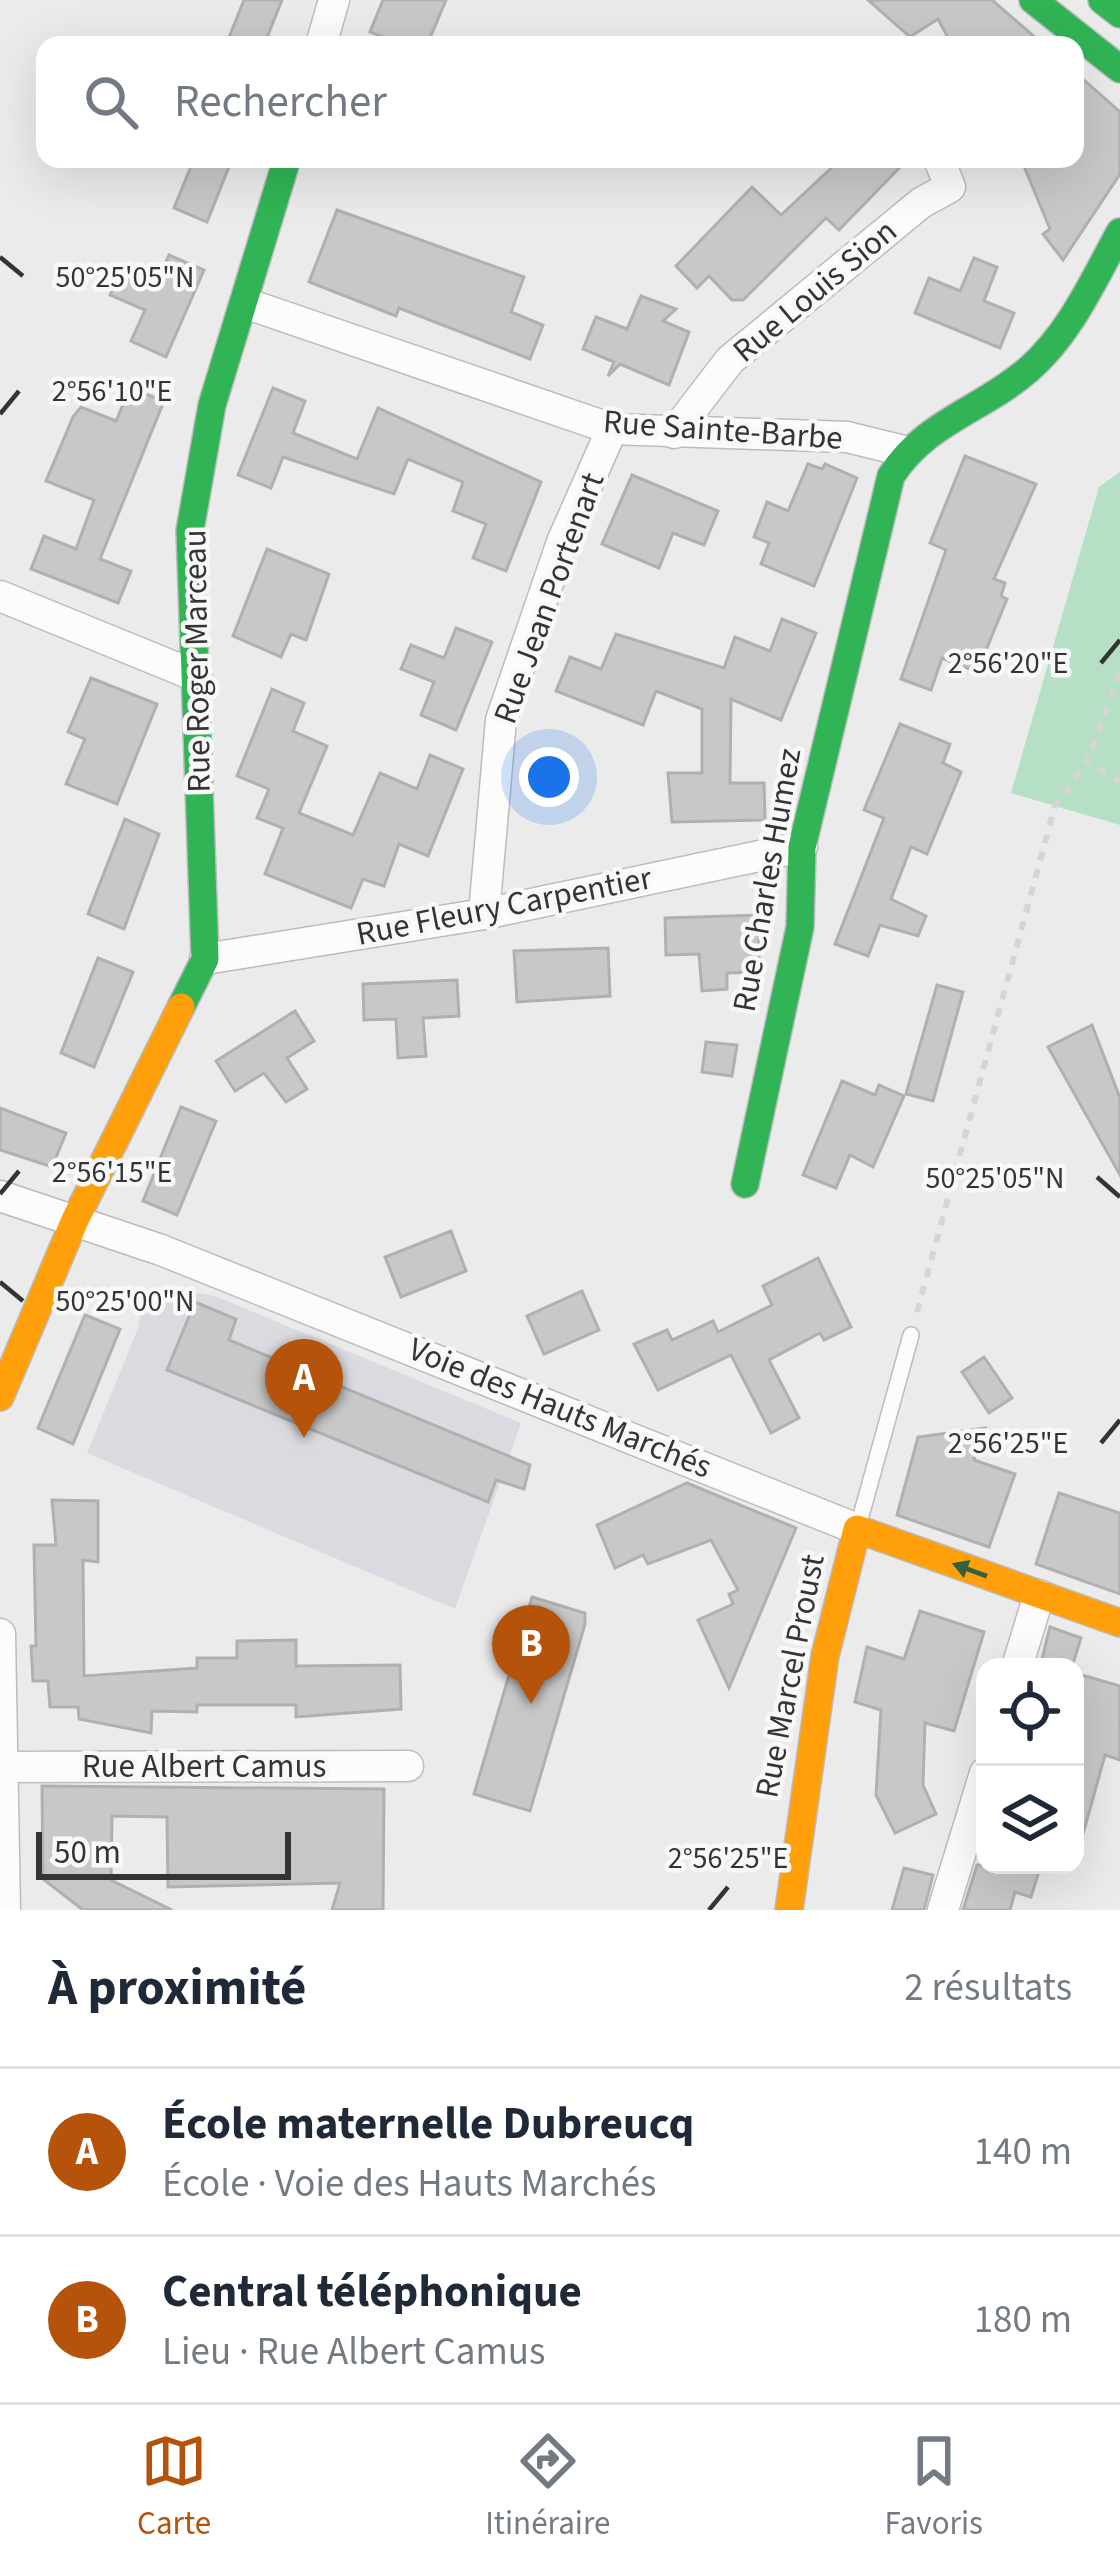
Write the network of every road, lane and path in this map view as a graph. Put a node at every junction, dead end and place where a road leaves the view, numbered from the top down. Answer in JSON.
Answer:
{"nodes":[{"id":1,"x":334,"y":0,"type":"edge"},
{"id":2,"x":1033,"y":0,"type":"edge"},
{"id":3,"x":1109,"y":11,"type":"edge"},
{"id":4,"x":324,"y":36,"type":"edge"},
{"id":5,"x":1078,"y":36,"type":"edge"},
{"id":6,"x":1084,"y":40,"type":"edge"},
{"id":7,"x":1120,"y":52,"type":"edge"},
{"id":8,"x":1120,"y":69,"type":"edge"},
{"id":9,"x":284,"y":168,"type":"edge"},
{"id":10,"x":943,"y":168,"type":"edge"},
{"id":11,"x":1120,"y":232,"type":"edge"},
{"id":12,"x":245,"y":303,"type":"junction"},
{"id":13,"x":613,"y":429,"type":"junction"},
{"id":14,"x":674,"y":434,"type":"junction"},
{"id":15,"x":904,"y":451,"type":"junction"},
{"id":16,"x":0,"y":596,"type":"edge"},
{"id":17,"x":1120,"y":673,"type":"edge"},
{"id":18,"x":196,"y":676,"type":"junction"},
{"id":19,"x":1087,"y":762,"type":"junction"},
{"id":20,"x":1120,"y":782,"type":"edge"},
{"id":21,"x":802,"y":847,"type":"junction"},
{"id":22,"x":484,"y":914,"type":"junction"},
{"id":23,"x":205,"y":959,"type":"junction"},
{"id":24,"x":745,"y":1184,"type":"dead end"},
{"id":25,"x":0,"y":1196,"type":"edge"},
{"id":26,"x":75,"y":1220,"type":"junction"},
{"id":27,"x":911,"y":1335,"type":"joint"},
{"id":28,"x":0,"y":1397,"type":"edge"},
{"id":29,"x":857,"y":1528,"type":"junction"},
{"id":30,"x":1039,"y":1595,"type":"junction"},
{"id":31,"x":1120,"y":1623,"type":"edge"},
{"id":32,"x":0,"y":1634,"type":"edge"},
{"id":33,"x":1020,"y":1658,"type":"edge"},
{"id":34,"x":408,"y":1766,"type":"dead end"},
{"id":35,"x":1,"y":1767,"type":"edge"},
{"id":36,"x":976,"y":1803,"type":"edge"},
{"id":37,"x":5,"y":1910,"type":"edge"},
{"id":38,"x":789,"y":1910,"type":"edge"},
{"id":39,"x":944,"y":1910,"type":"edge"}],
"edges":[{"from":1,"to":4,"type":"street"},
{"from":2,"to":5,"type":"street"},
{"from":3,"to":7,"type":"lane"},
{"from":6,"to":8,"type":"street"},
{"from":9,"to":12,"type":"street","name":"Rue Roger Marceau"},
{"from":10,"to":14,"type":"street","name":"Rue Louis Sion"},
{"from":11,"to":15,"type":"street"},
{"from":12,"to":13,"type":"street","name":"Rue Sainte-Barbe"},
{"from":12,"to":18,"type":"street","name":"Rue Roger Marceau"},
{"from":13,"to":14,"type":"street","name":"Rue Sainte-Barbe"},
{"from":13,"to":22,"type":"street","name":"Rue Jean Portenart"},
{"from":14,"to":15,"type":"street","name":"Rue Sainte-Barbe"},
{"from":15,"to":21,"type":"street","name":"Rue Charles Humez"},
{"from":16,"to":18,"type":"street"},
{"from":17,"to":19,"type":"path"},
{"from":18,"to":23,"type":"street","name":"Rue Roger Marceau"},
{"from":19,"to":20,"type":"path"},
{"from":19,"to":27,"type":"path"},
{"from":21,"to":22,"type":"street","name":"Rue Fleury Carpentier"},
{"from":21,"to":24,"type":"street","name":"Rue Charles Humez"},
{"from":22,"to":23,"type":"street","name":"Rue Fleury Carpentier"},
{"from":23,"to":26,"type":"street"},
{"from":25,"to":26,"type":"street","name":"Voie des Hauts Marchés"},
{"from":26,"to":28,"type":"street"},
{"from":26,"to":29,"type":"street","name":"Voie des Hauts Marchés"},
{"from":27,"to":29,"type":"lane"},
{"from":30,"to":29,"type":"street","name":"Voie des Hauts Marchés","one_way":true},
{"from":29,"to":38,"type":"street","name":"Rue Marcel Proust"},
{"from":30,"to":31,"type":"street","name":"Voie des Hauts Marchés"},
{"from":30,"to":33,"type":"street"},
{"from":32,"to":35,"type":"street"},
{"from":34,"to":35,"type":"street","name":"Rue Albert Camus"},
{"from":35,"to":37,"type":"street"},
{"from":36,"to":39,"type":"street"}]}
